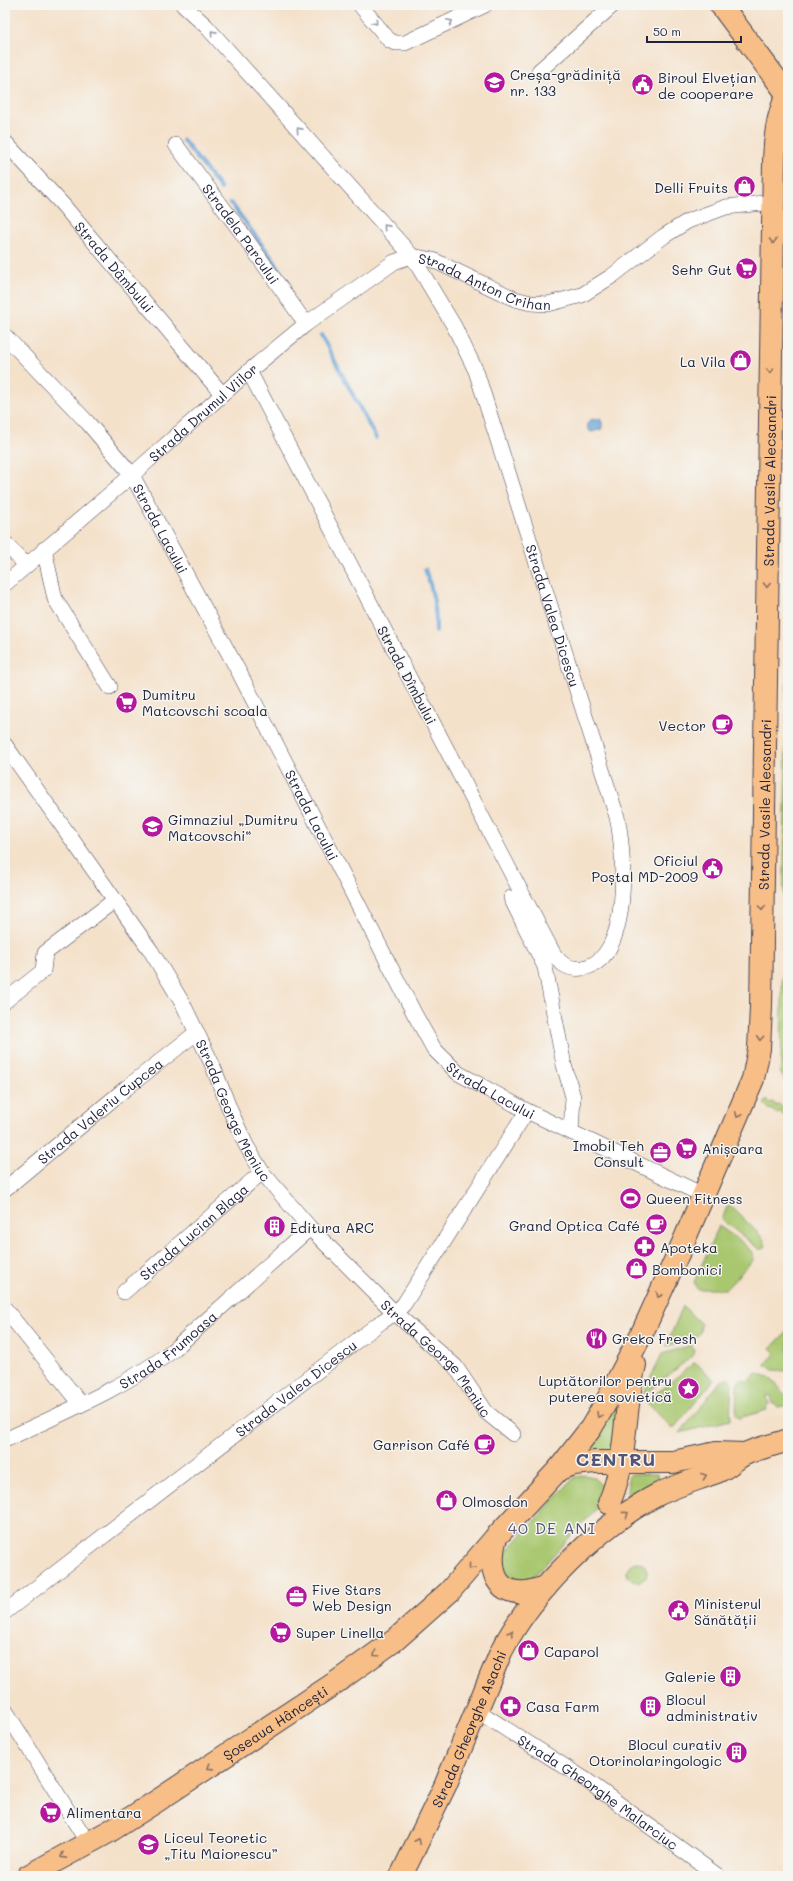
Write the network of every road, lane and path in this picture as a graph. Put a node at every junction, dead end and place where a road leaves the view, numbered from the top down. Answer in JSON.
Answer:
{"nodes":[{"id":1,"x":183,"y":5,"type":"edge"},
{"id":2,"x":360,"y":5,"type":"edge"},
{"id":3,"x":485,"y":5,"type":"edge"},
{"id":4,"x":613,"y":5,"type":"edge"},
{"id":5,"x":721,"y":5,"type":"edge"},
{"id":6,"x":539,"y":71,"type":"dead end"},
{"id":7,"x":788,"y":95,"type":"edge"},
{"id":8,"x":5,"y":142,"type":"edge"},
{"id":9,"x":781,"y":142,"type":"edge"},
{"id":10,"x":176,"y":145,"type":"dead end"},
{"id":11,"x":773,"y":202,"type":"junction"},
{"id":12,"x":412,"y":256,"type":"junction"},
{"id":13,"x":306,"y":324,"type":"junction"},
{"id":14,"x":5,"y":336,"type":"edge"},
{"id":15,"x":248,"y":371,"type":"junction"},
{"id":16,"x":222,"y":394,"type":"junction"},
{"id":17,"x":132,"y":475,"type":"junction"},
{"id":18,"x":5,"y":543,"type":"edge"},
{"id":19,"x":44,"y":549,"type":"junction"},
{"id":20,"x":26,"y":565,"type":"junction"},
{"id":21,"x":5,"y":584,"type":"edge"},
{"id":22,"x":110,"y":687,"type":"dead end"},
{"id":23,"x":5,"y":745,"type":"edge"},
{"id":24,"x":511,"y":898,"type":"dead end"},
{"id":25,"x":115,"y":900,"type":"junction"},
{"id":26,"x":575,"y":969,"type":"joint"},
{"id":27,"x":5,"y":1001,"type":"edge"},
{"id":28,"x":196,"y":1032,"type":"junction"},
{"id":29,"x":527,"y":1111,"type":"junction"},
{"id":30,"x":571,"y":1132,"type":"junction"},
{"id":31,"x":262,"y":1172,"type":"junction"},
{"id":32,"x":5,"y":1189,"type":"edge"},
{"id":33,"x":703,"y":1195,"type":"junction"},
{"id":34,"x":310,"y":1228,"type":"junction"},
{"id":35,"x":124,"y":1292,"type":"dead end"},
{"id":36,"x":5,"y":1309,"type":"edge"},
{"id":37,"x":395,"y":1314,"type":"junction"},
{"id":38,"x":643,"y":1331,"type":"junction"},
{"id":39,"x":81,"y":1404,"type":"junction"},
{"id":40,"x":513,"y":1434,"type":"dead end"},
{"id":41,"x":5,"y":1440,"type":"edge"},
{"id":42,"x":788,"y":1440,"type":"edge"},
{"id":43,"x":744,"y":1454,"type":"junction"},
{"id":44,"x":620,"y":1462,"type":"junction"},
{"id":45,"x":580,"y":1463,"type":"junction"},
{"id":46,"x":559,"y":1469,"type":"junction"},
{"id":47,"x":609,"y":1503,"type":"junction"},
{"id":48,"x":496,"y":1537,"type":"junction"},
{"id":49,"x":595,"y":1537,"type":"junction"},
{"id":50,"x":546,"y":1588,"type":"junction"},
{"id":51,"x":5,"y":1612,"type":"edge"},
{"id":52,"x":5,"y":1710,"type":"edge"},
{"id":53,"x":476,"y":1710,"type":"junction"},
{"id":54,"x":88,"y":1843,"type":"junction"},
{"id":55,"x":28,"y":1876,"type":"edge"},
{"id":56,"x":401,"y":1876,"type":"edge"},
{"id":57,"x":718,"y":1876,"type":"edge"}],
"edges":[{"from":12,"to":1,"type":"street","name":"Strada Anton Crihan","one_way":true},
{"from":2,"to":3,"type":"street","one_way":true},
{"from":4,"to":6,"type":"street"},
{"from":5,"to":7,"type":"main road"},
{"from":7,"to":9,"type":"main road","name":"Strada Vasile Alecsandri"},
{"from":8,"to":16,"type":"street","name":"Strada Dâmbului"},
{"from":9,"to":11,"type":"main road","name":"Strada Vasile Alecsandri"},
{"from":10,"to":13,"type":"street","name":"Stradela Parcului"},
{"from":11,"to":12,"type":"street","name":"Strada Anton Crihan"},
{"from":11,"to":33,"type":"main road","name":"Strada Vasile Alecsandri","one_way":true},
{"from":12,"to":13,"type":"street","name":"Strada Drumul Viilor"},
{"from":12,"to":26,"type":"street","name":"Strada Valea Dicescu"},
{"from":13,"to":15,"type":"street","name":"Strada Drumul Viilor"},
{"from":14,"to":17,"type":"street","name":"Strada Lacului"},
{"from":15,"to":16,"type":"street","name":"Strada Drumul Viilor"},
{"from":15,"to":26,"type":"street","name":"Strada Dîmbului"},
{"from":16,"to":17,"type":"street","name":"Strada Drumul Viilor"},
{"from":17,"to":19,"type":"street","name":"Strada Drumul Viilor"},
{"from":17,"to":29,"type":"street","name":"Strada Lacului"},
{"from":18,"to":20,"type":"street"},
{"from":19,"to":20,"type":"street","name":"Strada Drumul Viilor"},
{"from":19,"to":22,"type":"street"},
{"from":20,"to":21,"type":"street","name":"Strada Drumul Viilor"},
{"from":23,"to":25,"type":"street","name":"Strada George Meniuc"},
{"from":24,"to":30,"type":"street"},
{"from":25,"to":27,"type":"street"},
{"from":25,"to":28,"type":"street","name":"Strada George Meniuc"},
{"from":28,"to":31,"type":"street","name":"Strada George Meniuc"},
{"from":28,"to":32,"type":"street","name":"Strada Valeriu Cupcea"},
{"from":29,"to":30,"type":"street","name":"Strada Lacului"},
{"from":29,"to":37,"type":"street","name":"Strada Valea Dicescu"},
{"from":30,"to":33,"type":"street","name":"Strada Lacului"},
{"from":31,"to":34,"type":"street","name":"Strada George Meniuc"},
{"from":31,"to":35,"type":"street","name":"Strada Lucian Blaga"},
{"from":33,"to":38,"type":"main road","name":"Strada Vasile Alecsandri","one_way":true},
{"from":34,"to":37,"type":"street","name":"Strada George Meniuc"},
{"from":34,"to":39,"type":"street","name":"Strada Frumoasa"},
{"from":36,"to":39,"type":"street"},
{"from":37,"to":40,"type":"street","name":"Strada George Meniuc"},
{"from":37,"to":51,"type":"street","name":"Strada Valea Dicescu"},
{"from":38,"to":44,"type":"main road"},
{"from":38,"to":46,"type":"main road","name":"Strada Vasile Alecsandri","one_way":true},
{"from":39,"to":41,"type":"street","name":"Strada Frumoasa"},
{"from":42,"to":43,"type":"main road"},
{"from":43,"to":44,"type":"main road"},
{"from":49,"to":43,"type":"main road","one_way":true},
{"from":44,"to":45,"type":"main road"},
{"from":44,"to":47,"type":"main road"},
{"from":45,"to":46,"type":"main road"},
{"from":45,"to":47,"type":"main road"},
{"from":46,"to":48,"type":"main road","name":"Șoseaua Hâncești"},
{"from":47,"to":49,"type":"main road"},
{"from":48,"to":50,"type":"main road"},
{"from":48,"to":54,"type":"main road","name":"Șoseaua Hâncești","one_way":true},
{"from":49,"to":50,"type":"main road","name":"Strada Gheorghe Asachi"},
{"from":53,"to":50,"type":"main road","name":"Strada Gheorghe Asachi","one_way":true},
{"from":52,"to":54,"type":"street"},
{"from":56,"to":53,"type":"main road","name":"Strada Gheorghe Asachi","one_way":true},
{"from":53,"to":57,"type":"street","name":"Strada Gheorghe Malarciuc"},
{"from":54,"to":55,"type":"main road","name":"Șoseaua Hâncești","one_way":true}]}
